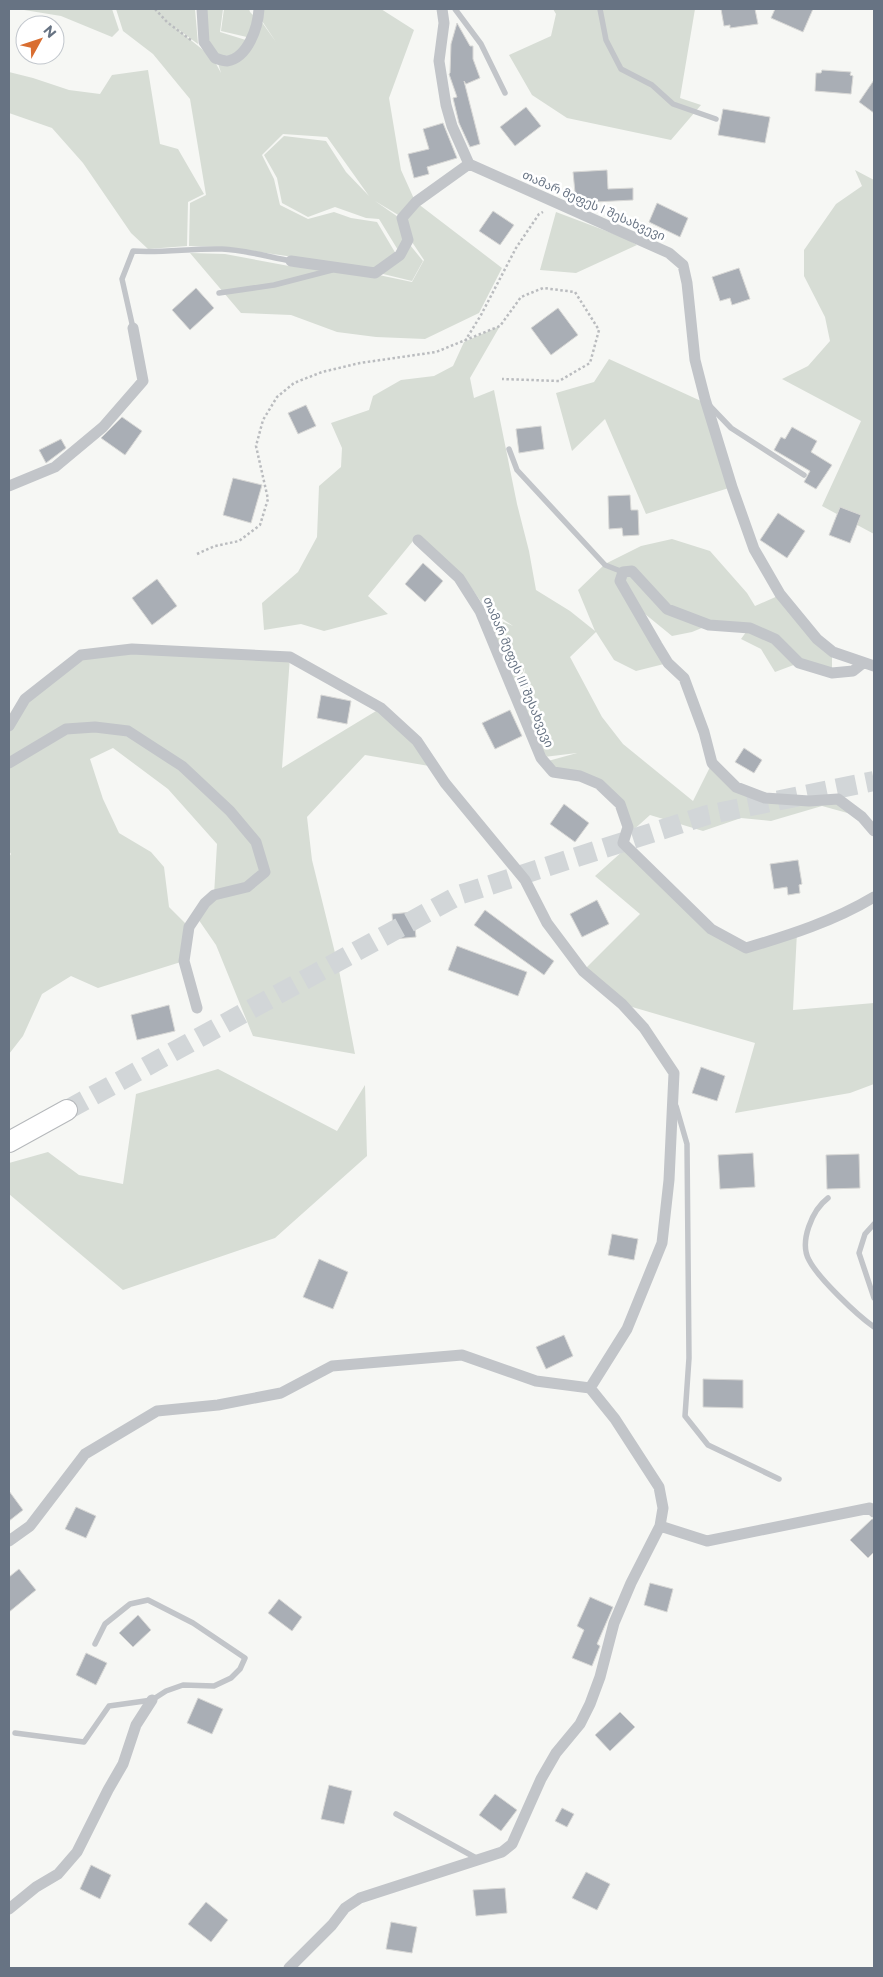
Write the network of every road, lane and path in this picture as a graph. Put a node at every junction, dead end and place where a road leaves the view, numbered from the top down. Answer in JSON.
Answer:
{"nodes":[{"id":1,"x":155,"y":9,"type":"edge"},
{"id":2,"x":202,"y":9,"type":"edge"},
{"id":3,"x":259,"y":9,"type":"edge"},
{"id":4,"x":442,"y":9,"type":"edge"},
{"id":5,"x":454,"y":9,"type":"edge"},
{"id":6,"x":600,"y":9,"type":"edge"},
{"id":7,"x":191,"y":40,"type":"dead end"},
{"id":8,"x":505,"y":92,"type":"dead end"},
{"id":9,"x":716,"y":119,"type":"dead end"},
{"id":10,"x":469,"y":164,"type":"junction"},
{"id":11,"x":558,"y":204,"type":"junction"},
{"id":12,"x":291,"y":261,"type":"joint"},
{"id":13,"x":340,"y":268,"type":"junction"},
{"id":14,"x":219,"y":292,"type":"dead end"},
{"id":15,"x":133,"y":328,"type":"joint"},
{"id":16,"x":464,"y":342,"type":"junction"},
{"id":17,"x":502,"y":379,"type":"dead end"},
{"id":18,"x":704,"y":399,"type":"junction"},
{"id":19,"x":509,"y":449,"type":"dead end"},
{"id":20,"x":804,"y":475,"type":"dead end"},
{"id":21,"x":9,"y":486,"type":"edge"},
{"id":22,"x":418,"y":540,"type":"dead end"},
{"id":23,"x":197,"y":554,"type":"dead end"},
{"id":24,"x":623,"y":572,"type":"junction"},
{"id":25,"x":869,"y":664,"type":"edge"},
{"id":26,"x":9,"y":726,"type":"edge"},
{"id":27,"x":9,"y":763,"type":"edge"},
{"id":28,"x":874,"y":831,"type":"edge"},
{"id":29,"x":874,"y":897,"type":"edge"},
{"id":30,"x":197,"y":1008,"type":"dead end"},
{"id":31,"x":673,"y":1097,"type":"junction"},
{"id":32,"x":67,"y":1110,"type":"tunnel mouth"},
{"id":33,"x":9,"y":1142,"type":"edge"},
{"id":34,"x":828,"y":1198,"type":"dead end"},
{"id":35,"x":874,"y":1224,"type":"edge"},
{"id":36,"x":874,"y":1298,"type":"edge"},
{"id":37,"x":874,"y":1327,"type":"edge"},
{"id":38,"x":590,"y":1388,"type":"junction"},
{"id":39,"x":779,"y":1479,"type":"dead end"},
{"id":40,"x":874,"y":1512,"type":"edge"},
{"id":41,"x":660,"y":1526,"type":"junction"},
{"id":42,"x":9,"y":1541,"type":"edge"},
{"id":43,"x":95,"y":1644,"type":"dead end"},
{"id":44,"x":152,"y":1700,"type":"junction"},
{"id":45,"x":15,"y":1733,"type":"dead end"},
{"id":46,"x":396,"y":1814,"type":"dead end"},
{"id":47,"x":480,"y":1860,"type":"junction"},
{"id":48,"x":9,"y":1909,"type":"edge"},
{"id":49,"x":289,"y":1968,"type":"edge"}],
"edges":[{"from":1,"to":7,"type":"path"},
{"from":2,"to":3,"type":"street"},
{"from":4,"to":10,"type":"street"},
{"from":5,"to":8,"type":"lane"},
{"from":6,"to":9,"type":"lane"},
{"from":10,"to":11,"type":"street","name":"თამარ მეფეს I შესახვევი"},
{"from":10,"to":13,"type":"street"},
{"from":11,"to":16,"type":"path"},
{"from":11,"to":18,"type":"street","name":"თამარ მეფეს I შესახვევი"},
{"from":12,"to":13,"type":"street"},
{"from":12,"to":15,"type":"lane"},
{"from":13,"to":14,"type":"lane"},
{"from":15,"to":21,"type":"street"},
{"from":16,"to":17,"type":"path"},
{"from":16,"to":23,"type":"path"},
{"from":18,"to":20,"type":"lane"},
{"from":18,"to":25,"type":"street","name":"თამარ მეფეს I შესახვევი"},
{"from":19,"to":24,"type":"lane"},
{"from":22,"to":29,"type":"street","name":"თამარ მეფეს III შესახვევი"},
{"from":24,"to":25,"type":"street"},
{"from":24,"to":28,"type":"street"},
{"from":26,"to":31,"type":"street"},
{"from":27,"to":30,"type":"street"},
{"from":31,"to":38,"type":"street"},
{"from":31,"to":39,"type":"lane"},
{"from":32,"to":33,"type":"highway"},
{"from":34,"to":37,"type":"lane"},
{"from":35,"to":36,"type":"lane"},
{"from":38,"to":41,"type":"street"},
{"from":38,"to":42,"type":"street"},
{"from":40,"to":41,"type":"street"},
{"from":41,"to":47,"type":"street"},
{"from":43,"to":44,"type":"lane"},
{"from":44,"to":45,"type":"lane"},
{"from":44,"to":48,"type":"street"},
{"from":46,"to":47,"type":"lane"},
{"from":47,"to":49,"type":"street"}]}
